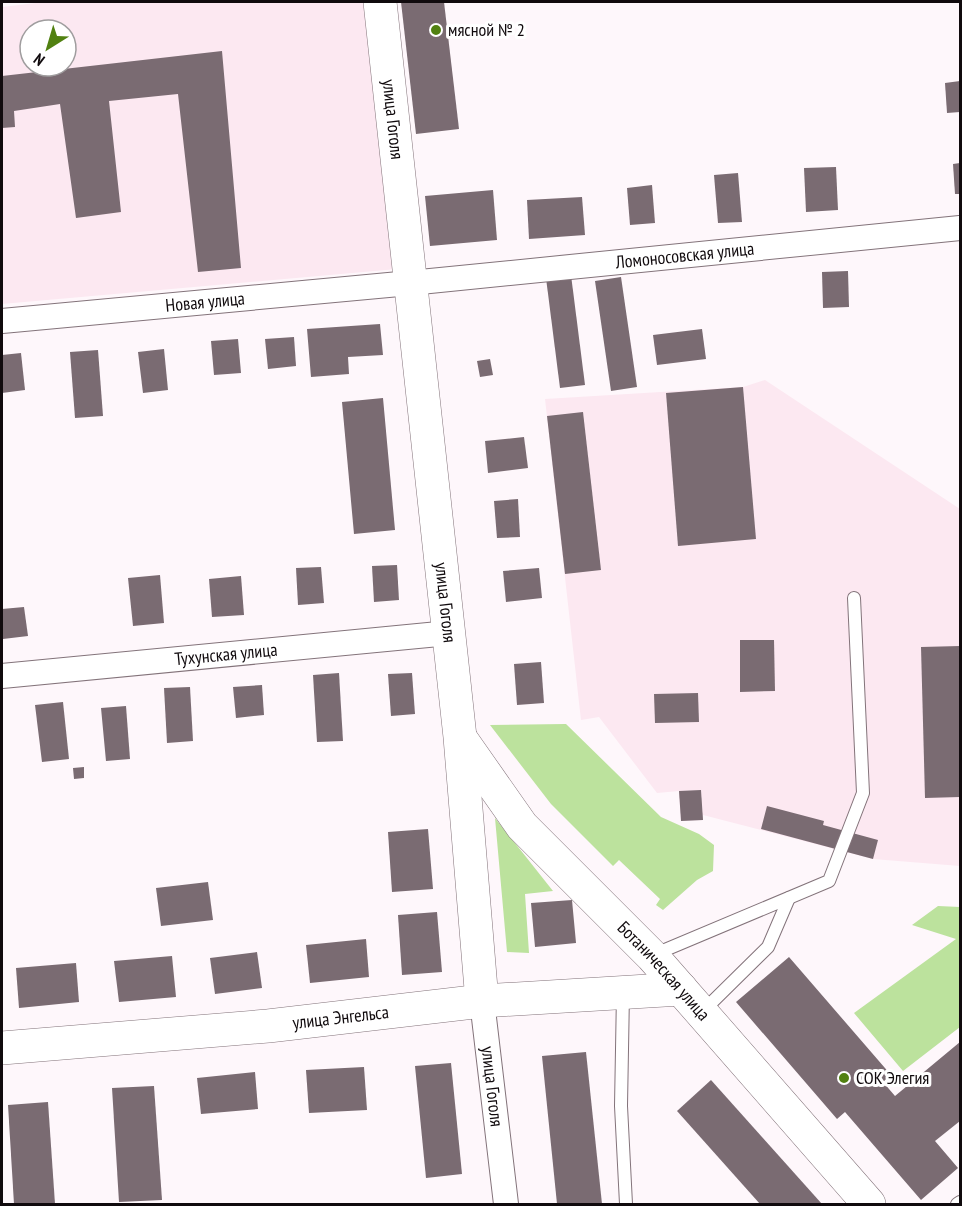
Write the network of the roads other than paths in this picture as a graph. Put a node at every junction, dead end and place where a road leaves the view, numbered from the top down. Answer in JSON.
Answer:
{"nodes":[{"id":1,"x":380,"y":2,"type":"edge"},
{"id":2,"x":960,"y":228,"type":"edge"},
{"id":3,"x":410,"y":284,"type":"junction"},
{"id":4,"x":2,"y":321,"type":"edge"},
{"id":5,"x":854,"y":598,"type":"dead end"},
{"id":6,"x":449,"y":633,"type":"junction"},
{"id":7,"x":2,"y":676,"type":"edge"},
{"id":8,"x":460,"y":737,"type":"junction"},
{"id":9,"x":789,"y":898,"type":"junction"},
{"id":10,"x":652,"y":956,"type":"junction"},
{"id":11,"x":623,"y":993,"type":"junction"},
{"id":12,"x":482,"y":1001,"type":"junction"},
{"id":13,"x":691,"y":1001,"type":"junction"},
{"id":14,"x":2,"y":1048,"type":"edge"},
{"id":15,"x":506,"y":1204,"type":"edge"},
{"id":16,"x":626,"y":1204,"type":"edge"},
{"id":17,"x":869,"y":1204,"type":"edge"}],
"edges":[{"from":1,"to":3,"type":"street","name":"улица Гоголя"},
{"from":2,"to":3,"type":"street","name":"Ломоносовская улица"},
{"from":3,"to":4,"type":"street","name":"Новая улица"},
{"from":3,"to":6,"type":"street","name":"улица Гоголя"},
{"from":5,"to":9,"type":"lane"},
{"from":6,"to":7,"type":"street","name":"Тухунская улица"},
{"from":6,"to":8,"type":"street","name":"улица Гоголя"},
{"from":8,"to":10,"type":"street","name":"Ботаническая улица"},
{"from":8,"to":12,"type":"street","name":"улица Гоголя"},
{"from":9,"to":10,"type":"lane"},
{"from":9,"to":13,"type":"lane"},
{"from":10,"to":13,"type":"street","name":"Ботаническая улица"},
{"from":11,"to":12,"type":"street","name":"улица Энгельса"},
{"from":11,"to":13,"type":"street","name":"улица Энгельса"},
{"from":11,"to":16,"type":"lane"},
{"from":12,"to":14,"type":"street","name":"улица Энгельса"},
{"from":12,"to":15,"type":"street","name":"улица Гоголя"},
{"from":13,"to":17,"type":"street","name":"Ботаническая улица"}]}
